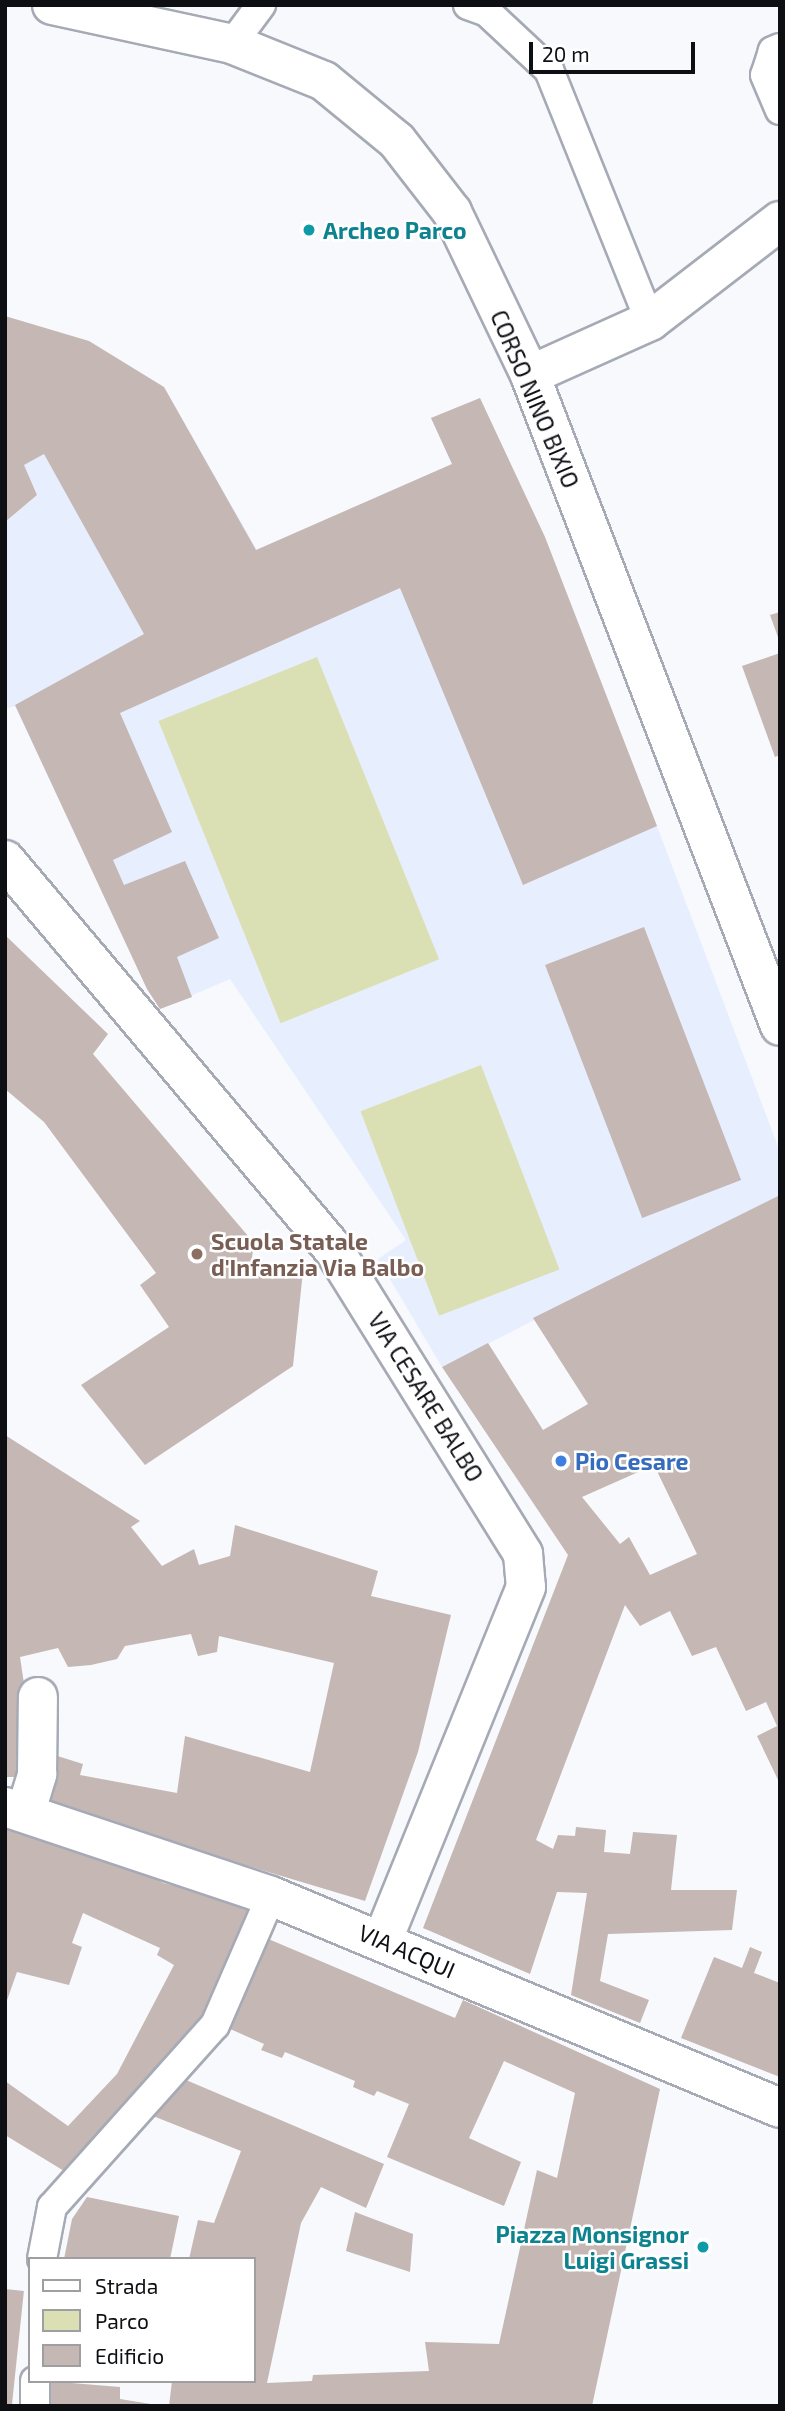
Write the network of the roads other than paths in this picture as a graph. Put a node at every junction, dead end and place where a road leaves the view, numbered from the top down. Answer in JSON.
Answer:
{"nodes":[{"id":1,"x":52,"y":5,"type":"edge"},
{"id":2,"x":261,"y":5,"type":"edge"},
{"id":3,"x":468,"y":5,"type":"edge"},
{"id":4,"x":232,"y":44,"type":"junction"},
{"id":5,"x":780,"y":48,"type":"edge"},
{"id":6,"x":780,"y":110,"type":"edge"},
{"id":7,"x":780,"y":221,"type":"edge"},
{"id":8,"x":650,"y":321,"type":"junction"},
{"id":9,"x":530,"y":376,"type":"junction"},
{"id":10,"x":5,"y":860,"type":"edge"},
{"id":11,"x":780,"y":1026,"type":"edge"},
{"id":12,"x":38,"y":1697,"type":"dead end"},
{"id":13,"x":16,"y":1809,"type":"edge"},
{"id":14,"x":271,"y":1896,"type":"junction"},
{"id":15,"x":383,"y":1940,"type":"junction"},
{"id":16,"x":780,"y":2108,"type":"edge"},
{"id":17,"x":42,"y":2257,"type":"edge"},
{"id":18,"x":35,"y":2383,"type":"edge"},
{"id":19,"x":35,"y":2406,"type":"edge"}],
"edges":[{"from":1,"to":4,"type":"street","name":"CORSO NINO BIXIO"},
{"from":2,"to":4,"type":"lane"},
{"from":3,"to":8,"type":"lane"},
{"from":4,"to":9,"type":"street","name":"CORSO NINO BIXIO"},
{"from":5,"to":6,"type":"lane"},
{"from":7,"to":8,"type":"street"},
{"from":8,"to":9,"type":"street"},
{"from":9,"to":11,"type":"street","name":"CORSO NINO BIXIO"},
{"from":10,"to":15,"type":"street","name":"VIA CESARE BALBO"},
{"from":12,"to":13,"type":"street","name":"VIA ACQUI"},
{"from":13,"to":14,"type":"street","name":"VIA ACQUI"},
{"from":14,"to":15,"type":"street","name":"VIA ACQUI"},
{"from":14,"to":17,"type":"lane"},
{"from":15,"to":16,"type":"street","name":"VIA ACQUI"},
{"from":18,"to":19,"type":"lane"}]}
